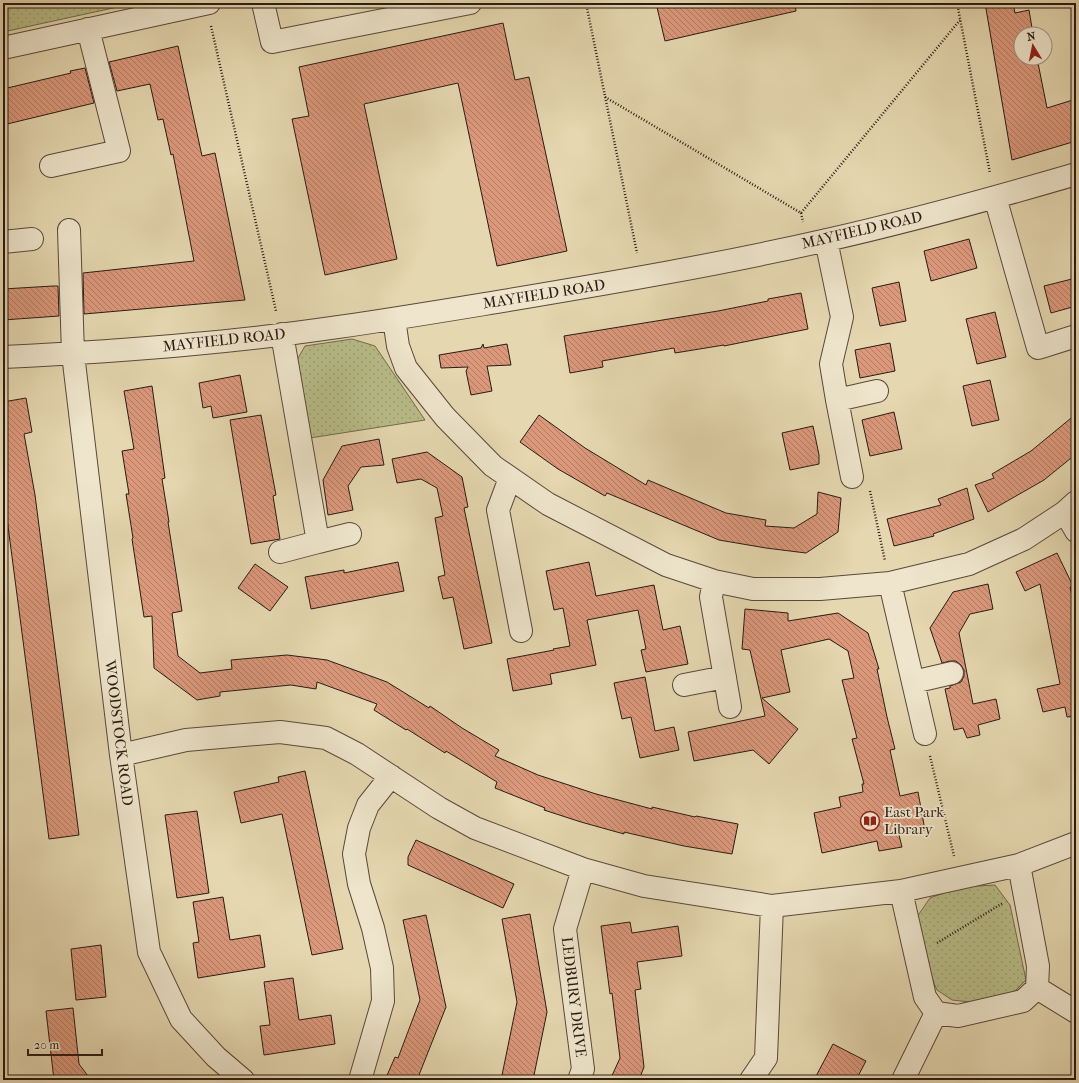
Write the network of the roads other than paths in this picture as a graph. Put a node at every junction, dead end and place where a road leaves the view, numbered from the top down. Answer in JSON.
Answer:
{"nodes":[{"id":1,"x":207,"y":3,"type":"edge"},
{"id":2,"x":262,"y":3,"type":"edge"},
{"id":3,"x":470,"y":3,"type":"edge"},
{"id":4,"x":88,"y":29,"type":"junction"},
{"id":5,"x":3,"y":48,"type":"edge"},
{"id":6,"x":51,"y":166,"type":"dead end"},
{"id":7,"x":1076,"y":174,"type":"edge"},
{"id":8,"x":995,"y":197,"type":"junction"},
{"id":9,"x":69,"y":230,"type":"dead end"},
{"id":10,"x":32,"y":239,"type":"dead end"},
{"id":11,"x":826,"y":240,"type":"junction"},
{"id":12,"x":3,"y":242,"type":"edge"},
{"id":13,"x":394,"y":319,"type":"junction"},
{"id":14,"x":282,"y":334,"type":"junction"},
{"id":15,"x":1076,"y":336,"type":"edge"},
{"id":16,"x":73,"y":354,"type":"junction"},
{"id":17,"x":3,"y":357,"type":"edge"},
{"id":18,"x":877,"y":391,"type":"dead end"},
{"id":19,"x":837,"y":400,"type":"junction"},
{"id":20,"x":852,"y":477,"type":"road end"},
{"id":21,"x":510,"y":478,"type":"junction"},
{"id":22,"x":1071,"y":507,"type":"edge"},
{"id":23,"x":1076,"y":531,"type":"edge"},
{"id":24,"x":350,"y":534,"type":"dead end"},
{"id":25,"x":318,"y":542,"type":"junction"},
{"id":26,"x":280,"y":552,"type":"dead end"},
{"id":27,"x":714,"y":581,"type":"junction"},
{"id":28,"x":890,"y":583,"type":"junction"},
{"id":29,"x":521,"y":632,"type":"dead end"},
{"id":30,"x":952,"y":673,"type":"dead end"},
{"id":31,"x":725,"y":677,"type":"junction"},
{"id":32,"x":913,"y":682,"type":"junction"},
{"id":33,"x":684,"y":685,"type":"dead end"},
{"id":34,"x":730,"y":706,"type":"dead end"},
{"id":35,"x":925,"y":734,"type":"road end"},
{"id":36,"x":121,"y":755,"type":"junction"},
{"id":37,"x":391,"y":776,"type":"junction"},
{"id":38,"x":1076,"y":843,"type":"edge"},
{"id":39,"x":1019,"y":865,"type":"junction"},
{"id":40,"x":583,"y":869,"type":"junction"},
{"id":41,"x":901,"y":891,"type":"junction"},
{"id":42,"x":772,"y":906,"type":"junction"},
{"id":43,"x":1037,"y":988,"type":"junction"},
{"id":44,"x":1076,"y":1012,"type":"edge"},
{"id":45,"x":936,"y":1013,"type":"junction"},
{"id":46,"x":243,"y":1080,"type":"edge"},
{"id":47,"x":360,"y":1080,"type":"edge"},
{"id":48,"x":579,"y":1080,"type":"edge"},
{"id":49,"x":751,"y":1080,"type":"edge"},
{"id":50,"x":903,"y":1080,"type":"edge"}],
"edges":[{"from":1,"to":4,"type":"street"},
{"from":2,"to":3,"type":"street"},
{"from":4,"to":5,"type":"street"},
{"from":4,"to":6,"type":"street"},
{"from":7,"to":8,"type":"street","name":"MAYFIELD ROAD"},
{"from":8,"to":11,"type":"street","name":"MAYFIELD ROAD"},
{"from":8,"to":15,"type":"street"},
{"from":9,"to":16,"type":"street","name":"WOODSTOCK ROAD"},
{"from":10,"to":12,"type":"street"},
{"from":11,"to":13,"type":"street","name":"MAYFIELD ROAD"},
{"from":11,"to":19,"type":"street"},
{"from":13,"to":14,"type":"street","name":"MAYFIELD ROAD"},
{"from":13,"to":21,"type":"street"},
{"from":14,"to":16,"type":"street","name":"MAYFIELD ROAD"},
{"from":14,"to":25,"type":"street"},
{"from":16,"to":17,"type":"street","name":"MAYFIELD ROAD"},
{"from":16,"to":36,"type":"street","name":"WOODSTOCK ROAD"},
{"from":18,"to":19,"type":"street"},
{"from":19,"to":20,"type":"street"},
{"from":21,"to":27,"type":"street"},
{"from":21,"to":29,"type":"street"},
{"from":22,"to":23,"type":"street"},
{"from":22,"to":28,"type":"street"},
{"from":24,"to":25,"type":"street"},
{"from":25,"to":26,"type":"street"},
{"from":27,"to":28,"type":"street"},
{"from":27,"to":31,"type":"street"},
{"from":28,"to":32,"type":"street"},
{"from":30,"to":32,"type":"street"},
{"from":31,"to":33,"type":"street"},
{"from":31,"to":34,"type":"street"},
{"from":32,"to":35,"type":"street"},
{"from":36,"to":37,"type":"street"},
{"from":36,"to":46,"type":"street","name":"WOODSTOCK ROAD"},
{"from":37,"to":40,"type":"street"},
{"from":37,"to":47,"type":"street"},
{"from":38,"to":39,"type":"street"},
{"from":39,"to":41,"type":"street"},
{"from":39,"to":43,"type":"street"},
{"from":40,"to":42,"type":"street"},
{"from":40,"to":48,"type":"street","name":"LEDBURY DRIVE"},
{"from":41,"to":42,"type":"street"},
{"from":41,"to":45,"type":"street"},
{"from":42,"to":49,"type":"street"},
{"from":43,"to":44,"type":"street"},
{"from":43,"to":45,"type":"street"},
{"from":45,"to":50,"type":"street"}]}
